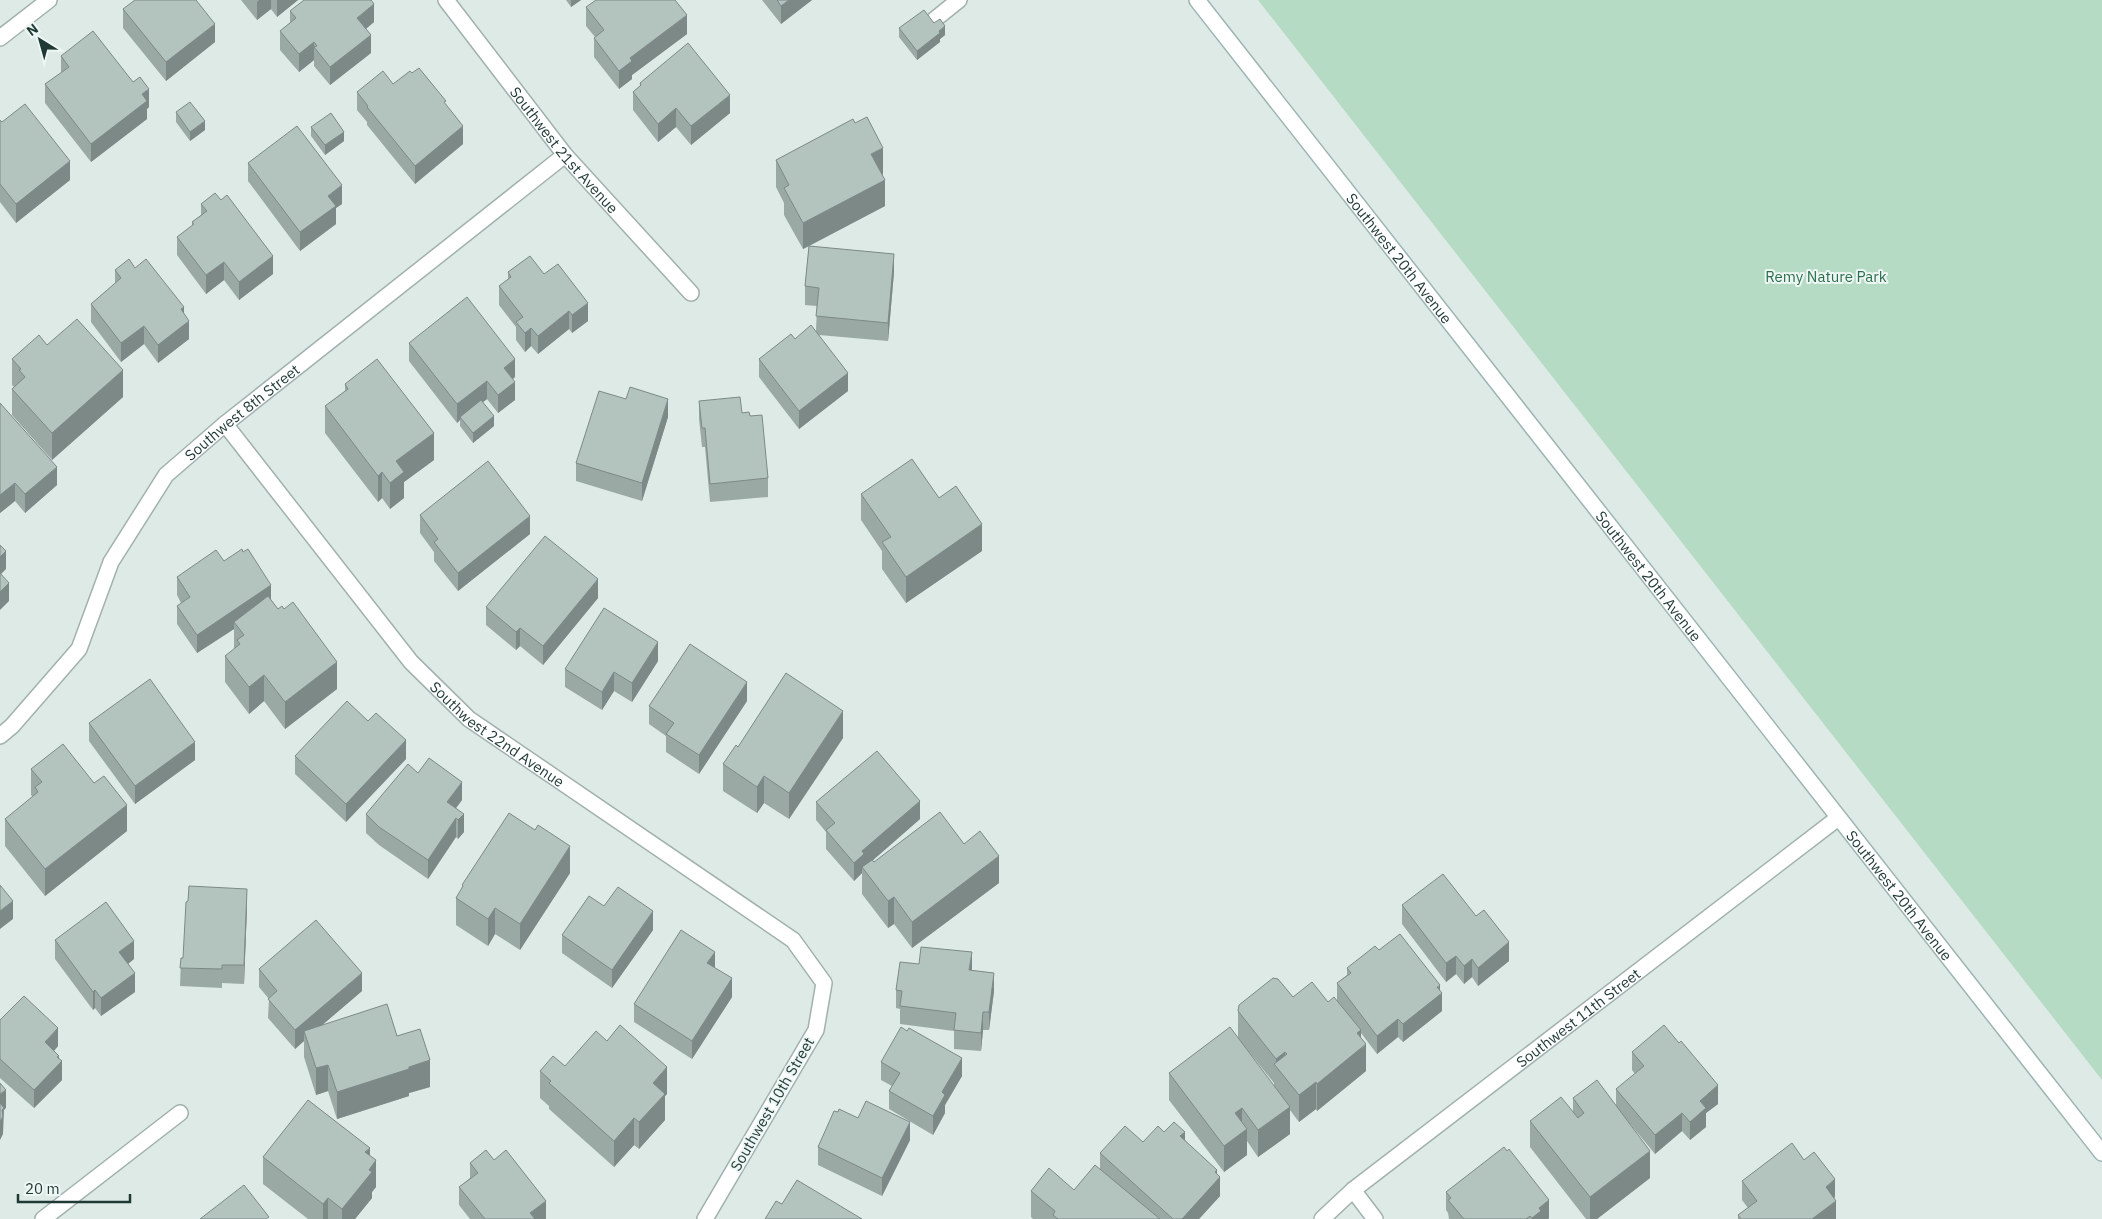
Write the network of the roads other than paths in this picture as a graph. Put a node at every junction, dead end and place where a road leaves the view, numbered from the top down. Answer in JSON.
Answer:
{"nodes":[{"id":1,"x":50,"y":0,"type":"edge"},
{"id":2,"x":446,"y":0,"type":"edge"},
{"id":3,"x":959,"y":0,"type":"edge"},
{"id":4,"x":1197,"y":0,"type":"edge"},
{"id":5,"x":934,"y":20,"type":"edge"},
{"id":6,"x":0,"y":38,"type":"edge"},
{"id":7,"x":565,"y":155,"type":"junction"},
{"id":8,"x":691,"y":293,"type":"dead end"},
{"id":9,"x":225,"y":424,"type":"junction"},
{"id":10,"x":0,"y":736,"type":"edge"},
{"id":11,"x":1838,"y":818,"type":"junction"},
{"id":12,"x":824,"y":983,"type":"joint"},
{"id":13,"x":180,"y":1113,"type":"dead end"},
{"id":14,"x":2102,"y":1153,"type":"edge"},
{"id":15,"x":1353,"y":1190,"type":"junction"},
{"id":16,"x":43,"y":1219,"type":"edge"},
{"id":17,"x":705,"y":1219,"type":"edge"},
{"id":18,"x":1322,"y":1219,"type":"edge"},
{"id":19,"x":1375,"y":1219,"type":"edge"}],
"edges":[{"from":1,"to":6,"type":"street"},
{"from":2,"to":7,"type":"street","name":"Southwest 21st Avenue"},
{"from":3,"to":5,"type":"street"},
{"from":4,"to":11,"type":"street","name":"Southwest 20th Avenue"},
{"from":7,"to":8,"type":"street","name":"Southwest 21st Avenue"},
{"from":7,"to":9,"type":"street","name":"Southwest 8th Street"},
{"from":9,"to":10,"type":"street","name":"Southwest 8th Street"},
{"from":9,"to":12,"type":"street","name":"Southwest 22nd Avenue"},
{"from":11,"to":14,"type":"street","name":"Southwest 20th Avenue"},
{"from":11,"to":15,"type":"street","name":"Southwest 11th Street"},
{"from":12,"to":17,"type":"street","name":"Southwest 10th Street"},
{"from":13,"to":16,"type":"street"},
{"from":15,"to":18,"type":"street","name":"Southwest 11th Street"},
{"from":15,"to":19,"type":"street"}]}
